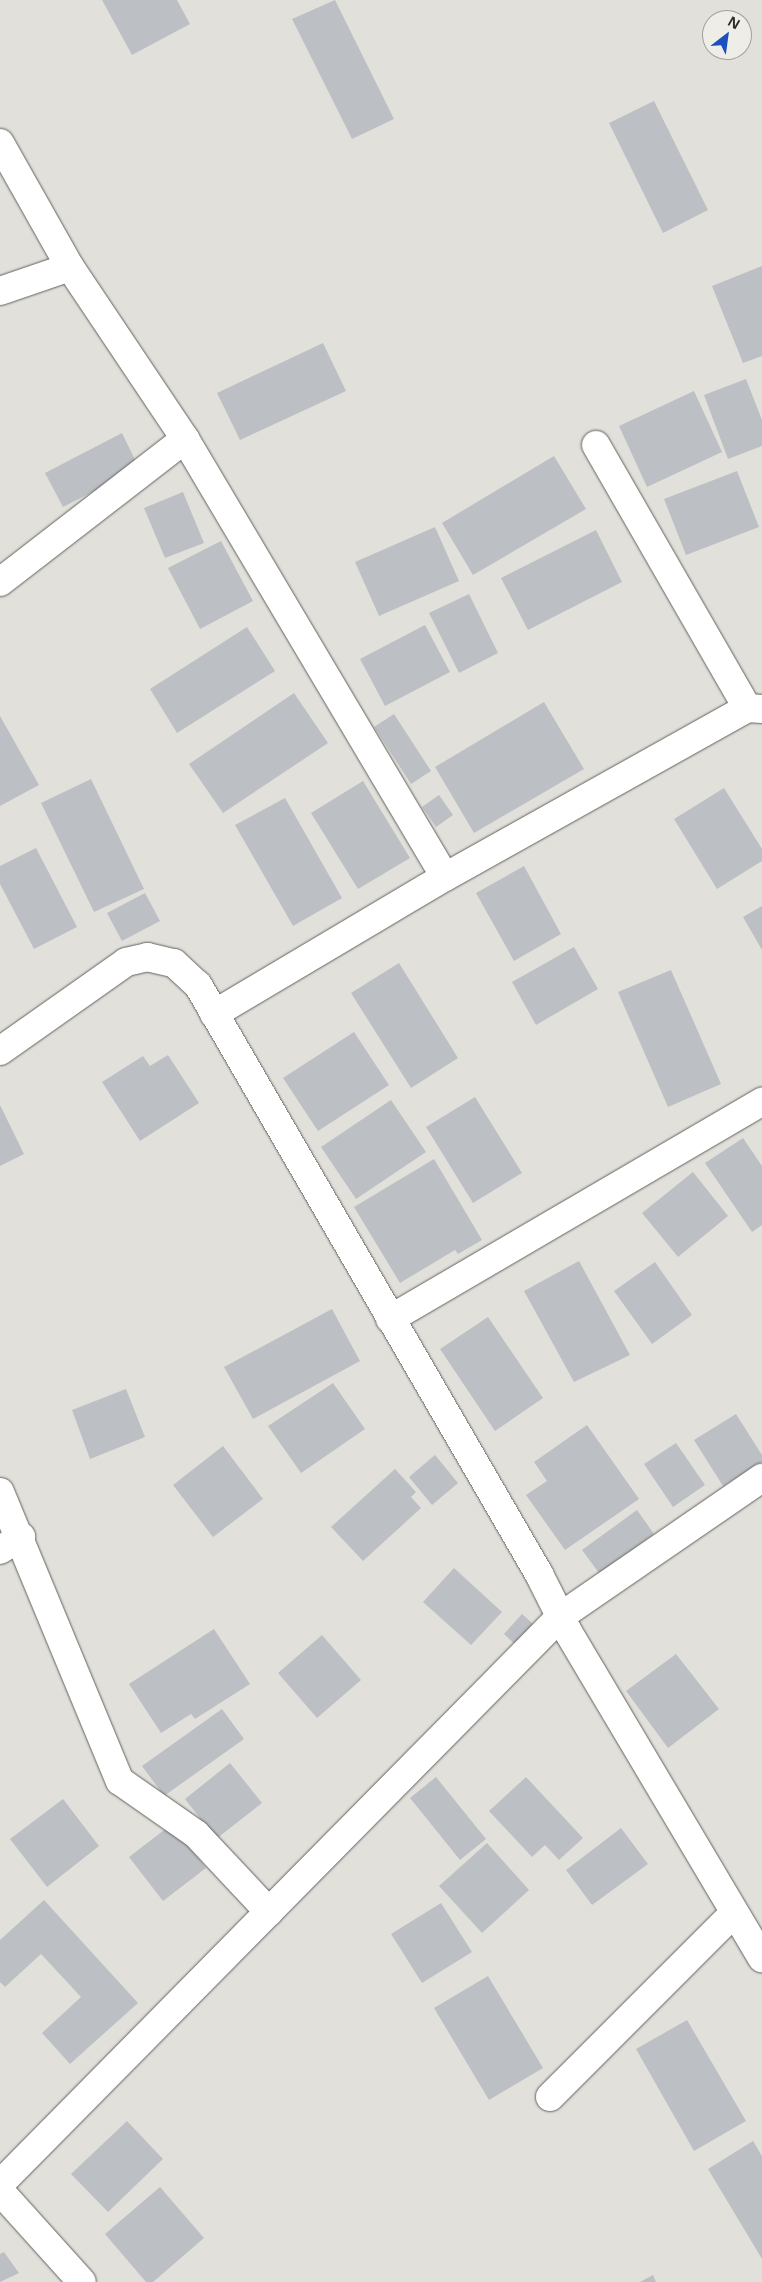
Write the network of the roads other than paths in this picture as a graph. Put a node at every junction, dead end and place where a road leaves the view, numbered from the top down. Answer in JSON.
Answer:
{"nodes":[{"id":1,"x":0,"y":144,"type":"edge"},
{"id":2,"x":70,"y":267,"type":"junction"},
{"id":3,"x":0,"y":291,"type":"edge"},
{"id":4,"x":185,"y":438,"type":"junction"},
{"id":5,"x":596,"y":445,"type":"dead end"},
{"id":6,"x":0,"y":582,"type":"edge"},
{"id":7,"x":754,"y":709,"type":"edge"},
{"id":8,"x":445,"y":877,"type":"junction"},
{"id":9,"x":214,"y":1014,"type":"junction"},
{"id":10,"x":0,"y":1051,"type":"edge"},
{"id":11,"x":762,"y":1102,"type":"edge"},
{"id":12,"x":390,"y":1319,"type":"junction"},
{"id":13,"x":762,"y":1478,"type":"edge"},
{"id":14,"x":0,"y":1492,"type":"edge"},
{"id":15,"x":10,"y":1543,"type":"edge"},
{"id":16,"x":561,"y":1616,"type":"junction"},
{"id":17,"x":269,"y":1912,"type":"junction"},
{"id":18,"x":734,"y":1913,"type":"junction"},
{"id":19,"x":762,"y":1960,"type":"edge"},
{"id":20,"x":550,"y":2097,"type":"dead end"},
{"id":21,"x":0,"y":2184,"type":"edge"},
{"id":22,"x":0,"y":2191,"type":"edge"},
{"id":23,"x":82,"y":2282,"type":"edge"}],
"edges":[{"from":1,"to":2,"type":"street"},
{"from":2,"to":3,"type":"street"},
{"from":2,"to":4,"type":"street"},
{"from":4,"to":6,"type":"street"},
{"from":4,"to":8,"type":"street"},
{"from":5,"to":7,"type":"street"},
{"from":7,"to":8,"type":"street"},
{"from":8,"to":9,"type":"street"},
{"from":9,"to":10,"type":"street"},
{"from":9,"to":12,"type":"street"},
{"from":11,"to":12,"type":"street"},
{"from":12,"to":16,"type":"street"},
{"from":13,"to":16,"type":"street"},
{"from":14,"to":15,"type":"street"},
{"from":15,"to":17,"type":"street"},
{"from":16,"to":17,"type":"street"},
{"from":16,"to":18,"type":"street"},
{"from":17,"to":21,"type":"street"},
{"from":18,"to":19,"type":"street"},
{"from":18,"to":20,"type":"street"},
{"from":22,"to":23,"type":"street"}]}
